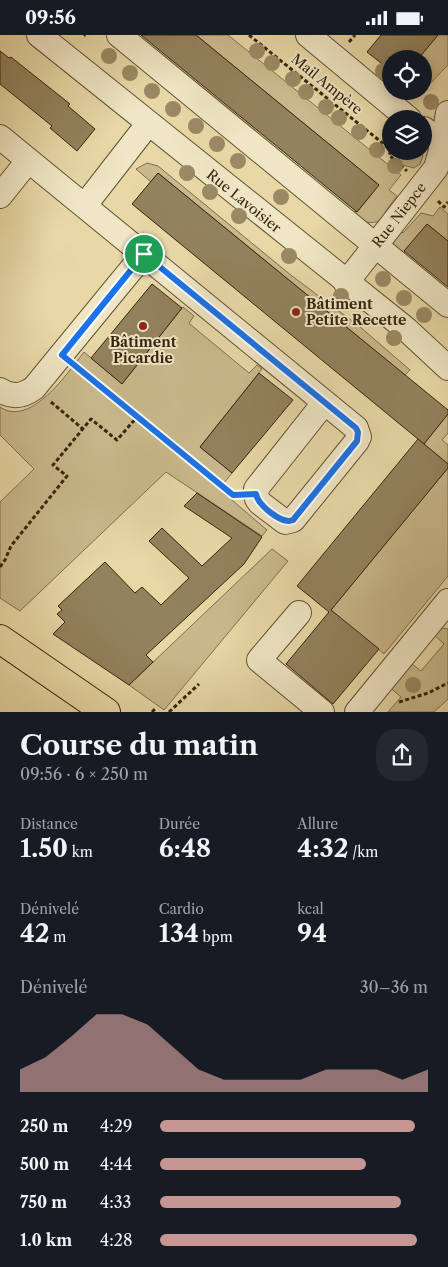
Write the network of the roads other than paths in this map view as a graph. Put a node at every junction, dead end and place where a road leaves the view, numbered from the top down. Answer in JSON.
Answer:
{"nodes":[{"id":1,"x":119,"y":35,"type":"edge"},
{"id":2,"x":308,"y":35,"type":"edge"},
{"id":3,"x":66,"y":38,"type":"edge"},
{"id":4,"x":398,"y":110,"type":"edge"},
{"id":5,"x":448,"y":113,"type":"edge"},
{"id":6,"x":148,"y":124,"type":"junction"},
{"id":7,"x":432,"y":135,"type":"edge"},
{"id":8,"x":0,"y":137,"type":"edge"},
{"id":9,"x":446,"y":145,"type":"edge"},
{"id":10,"x":28,"y":161,"type":"junction"},
{"id":11,"x":0,"y":196,"type":"edge"},
{"id":12,"x":84,"y":205,"type":"junction"},
{"id":13,"x":376,"y":245,"type":"junction"},
{"id":14,"x":144,"y":254,"type":"junction"},
{"id":15,"x":346,"y":283,"type":"junction"},
{"id":16,"x":448,"y":305,"type":"edge"},
{"id":17,"x":448,"y":368,"type":"edge"},
{"id":18,"x":0,"y":390,"type":"edge"},
{"id":19,"x":324,"y":403,"type":"junction"},
{"id":20,"x":446,"y":607,"type":"edge"},
{"id":21,"x":299,"y":613,"type":"dead end"},
{"id":22,"x":0,"y":639,"type":"edge"},
{"id":23,"x":106,"y":712,"type":"edge"},
{"id":24,"x":322,"y":712,"type":"edge"},
{"id":25,"x":357,"y":712,"type":"edge"}],
"edges":[{"from":1,"to":13,"type":"street"},
{"from":2,"to":4,"type":"street"},
{"from":3,"to":6,"type":"street","name":"Rue Lavoisier"},
{"from":5,"to":9,"type":"street","name":"Rue Niepce"},
{"from":6,"to":12,"type":"street"},
{"from":6,"to":15,"type":"street","name":"Rue Lavoisier"},
{"from":7,"to":9,"type":"street"},
{"from":8,"to":10,"type":"street"},
{"from":9,"to":13,"type":"street","name":"Rue Niepce"},
{"from":10,"to":11,"type":"street"},
{"from":10,"to":12,"type":"street"},
{"from":12,"to":14,"type":"street"},
{"from":13,"to":15,"type":"street","name":"Rue Niepce"},
{"from":13,"to":16,"type":"street"},
{"from":14,"to":18,"type":"street"},
{"from":14,"to":19,"type":"street"},
{"from":15,"to":17,"type":"street","name":"Rue Lavoisier"},
{"from":19,"to":19,"type":"street"},
{"from":20,"to":25,"type":"street"},
{"from":21,"to":24,"type":"street"},
{"from":22,"to":23,"type":"main road"}]}
